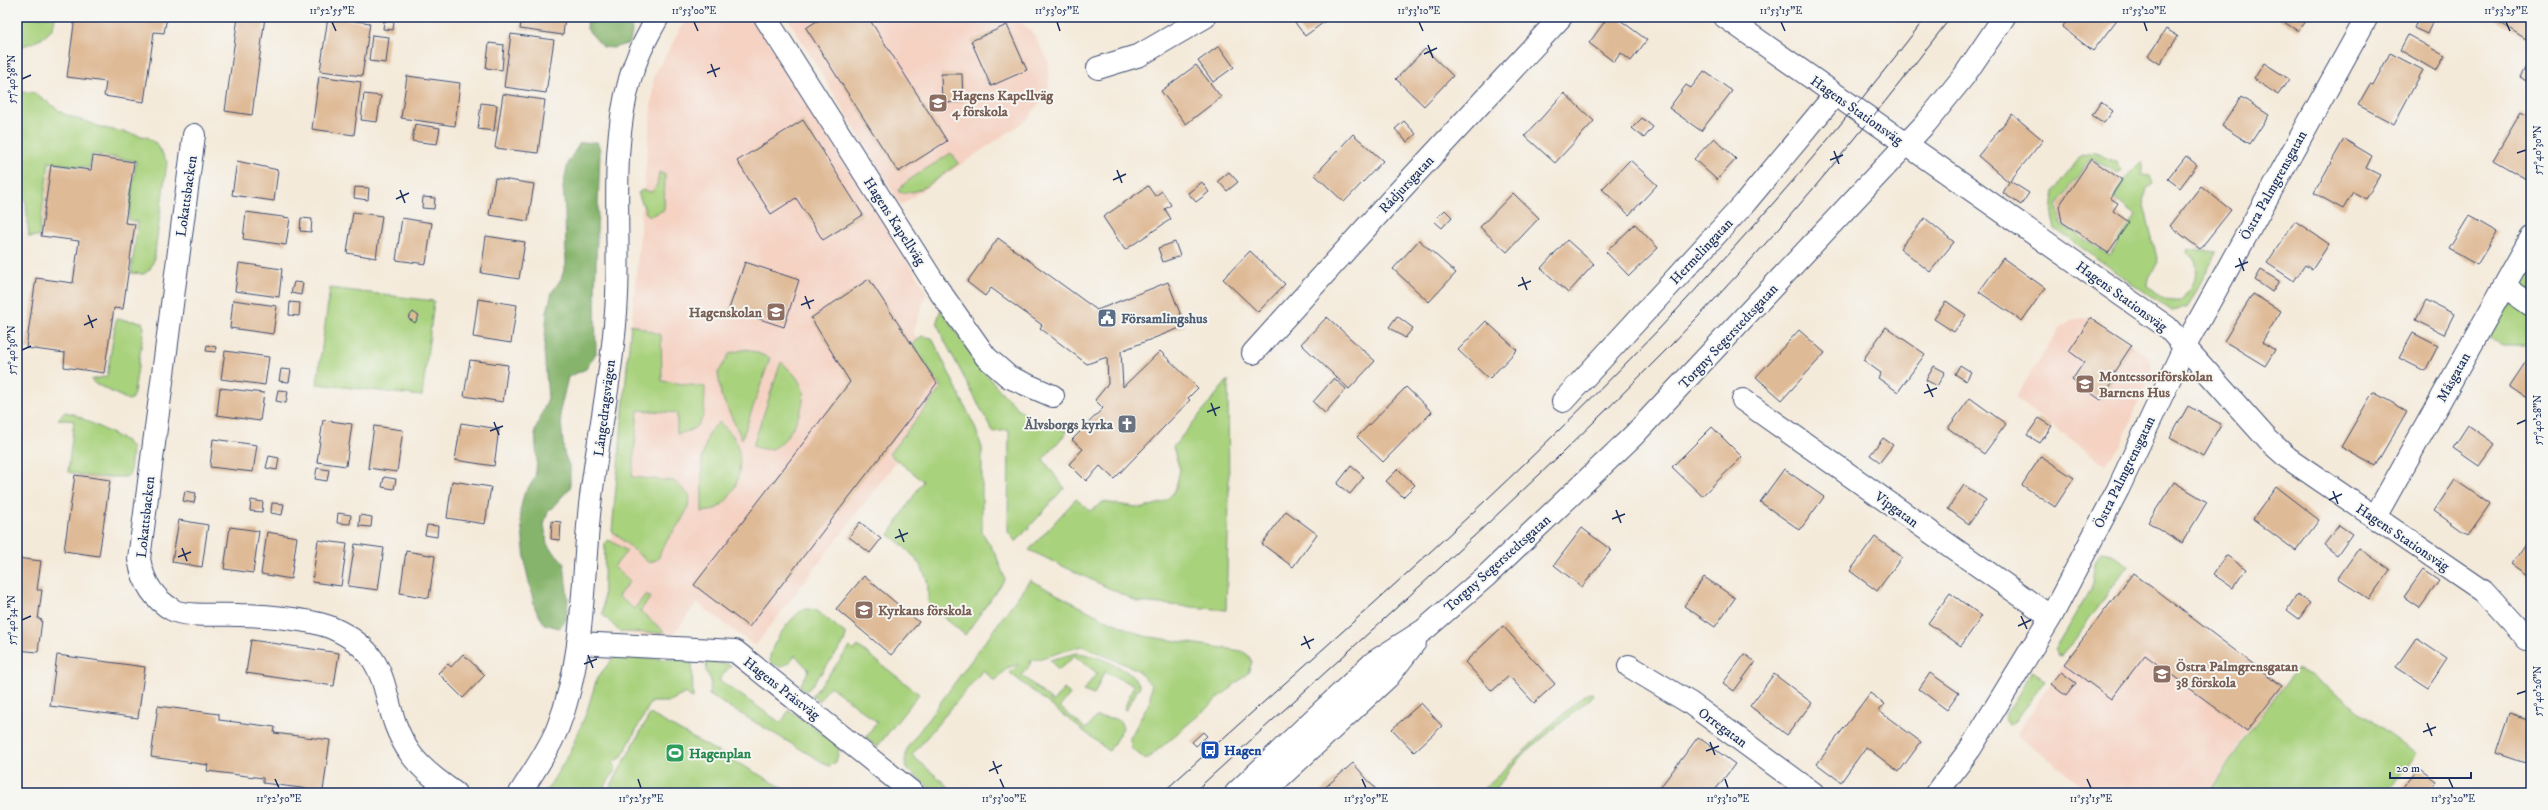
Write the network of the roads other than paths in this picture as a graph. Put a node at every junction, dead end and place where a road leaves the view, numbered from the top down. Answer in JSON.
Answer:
{"nodes":[{"id":1,"x":658,"y":17,"type":"edge"},
{"id":2,"x":765,"y":17,"type":"edge"},
{"id":3,"x":1205,"y":17,"type":"edge"},
{"id":4,"x":1561,"y":17,"type":"edge"},
{"id":5,"x":1725,"y":17,"type":"edge"},
{"id":6,"x":2004,"y":17,"type":"edge"},
{"id":7,"x":2367,"y":17,"type":"edge"},
{"id":8,"x":1098,"y":68,"type":"dead end"},
{"id":9,"x":1834,"y":96,"type":"junction"},
{"id":10,"x":194,"y":135,"type":"dead end"},
{"id":11,"x":1906,"y":145,"type":"junction"},
{"id":12,"x":2531,"y":238,"type":"edge"},
{"id":13,"x":2504,"y":286,"type":"junction"},
{"id":14,"x":2531,"y":305,"type":"edge"},
{"id":15,"x":2185,"y":346,"type":"junction"},
{"id":16,"x":1253,"y":353,"type":"dead end"},
{"id":17,"x":1053,"y":396,"type":"dead end"},
{"id":18,"x":1743,"y":400,"type":"dead end"},
{"id":19,"x":1563,"y":401,"type":"dead end"},
{"id":20,"x":2375,"y":517,"type":"junction"},
{"id":21,"x":2051,"y":617,"type":"junction"},
{"id":22,"x":1424,"y":630,"type":"junction"},
{"id":23,"x":2527,"y":639,"type":"dead end"},
{"id":24,"x":578,"y":642,"type":"junction"},
{"id":25,"x":1629,"y":666,"type":"dead end"},
{"id":26,"x":455,"y":793,"type":"edge"},
{"id":27,"x":520,"y":793,"type":"edge"},
{"id":28,"x":913,"y":793,"type":"edge"},
{"id":29,"x":1236,"y":793,"type":"edge"},
{"id":30,"x":1263,"y":793,"type":"edge"},
{"id":31,"x":1813,"y":793,"type":"edge"},
{"id":32,"x":1937,"y":793,"type":"edge"}],
"edges":[{"from":1,"to":24,"type":"street","name":"Långedragsvägen"},
{"from":2,"to":17,"type":"street","name":"Hagens Kapellväg"},
{"from":3,"to":8,"type":"street"},
{"from":4,"to":16,"type":"street","name":"Rådjursgatan"},
{"from":5,"to":9,"type":"street","name":"Hagens Stationsväg"},
{"from":6,"to":11,"type":"street","name":"Torgny Segerstedtsgatan"},
{"from":7,"to":15,"type":"street","name":"Östra Palmgrensgatan"},
{"from":9,"to":11,"type":"street","name":"Hagens Stationsväg"},
{"from":9,"to":19,"type":"street","name":"Hermelingatan"},
{"from":10,"to":26,"type":"street","name":"Lokattsbacken"},
{"from":11,"to":15,"type":"street","name":"Hagens Stationsväg"},
{"from":11,"to":22,"type":"street","name":"Torgny Segerstedtsgatan"},
{"from":12,"to":13,"type":"street","name":"Måsgatan"},
{"from":13,"to":14,"type":"street"},
{"from":13,"to":20,"type":"street","name":"Måsgatan"},
{"from":15,"to":20,"type":"street","name":"Hagens Stationsväg"},
{"from":15,"to":21,"type":"street","name":"Östra Palmgrensgatan"},
{"from":18,"to":21,"type":"street","name":"Vipgatan"},
{"from":20,"to":23,"type":"street","name":"Hagens Stationsväg"},
{"from":21,"to":32,"type":"street","name":"Östra Palmgrensgatan"},
{"from":22,"to":29,"type":"street","name":"Torgny Segerstedtsgatan"},
{"from":22,"to":30,"type":"street","name":"Torgny Segerstedtsgatan"},
{"from":24,"to":27,"type":"street","name":"Långedragsvägen"},
{"from":24,"to":28,"type":"street","name":"Hagens Prästväg"},
{"from":25,"to":31,"type":"street","name":"Orregatan"}]}
